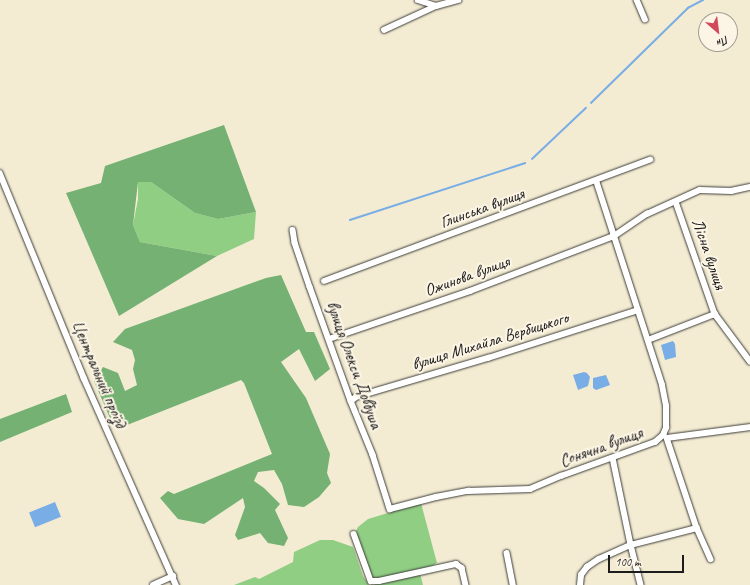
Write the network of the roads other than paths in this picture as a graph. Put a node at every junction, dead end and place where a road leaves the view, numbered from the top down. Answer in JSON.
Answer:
{"nodes":[{"id":1,"x":418,"y":0,"type":"edge"},
{"id":2,"x":456,"y":0,"type":"edge"},
{"id":3,"x":638,"y":0,"type":"edge"},
{"id":4,"x":436,"y":6,"type":"junction"},
{"id":5,"x":645,"y":19,"type":"dead end"},
{"id":6,"x":384,"y":30,"type":"dead end"},
{"id":7,"x":650,"y":160,"type":"dead end"},
{"id":8,"x":0,"y":173,"type":"edge"},
{"id":9,"x":596,"y":181,"type":"junction"},
{"id":10,"x":750,"y":187,"type":"edge"},
{"id":11,"x":676,"y":202,"type":"junction"},
{"id":12,"x":293,"y":230,"type":"dead end"},
{"id":13,"x":614,"y":236,"type":"junction"},
{"id":14,"x":324,"y":281,"type":"dead end"},
{"id":15,"x":638,"y":310,"type":"junction"},
{"id":16,"x":715,"y":314,"type":"junction"},
{"id":17,"x":329,"y":339,"type":"junction"},
{"id":18,"x":648,"y":340,"type":"junction"},
{"id":19,"x":750,"y":361,"type":"edge"},
{"id":20,"x":351,"y":402,"type":"junction"},
{"id":21,"x":750,"y":427,"type":"edge"},
{"id":22,"x":665,"y":436,"type":"junction"},
{"id":23,"x":613,"y":458,"type":"junction"},
{"id":24,"x":390,"y":509,"type":"joint"},
{"id":25,"x":697,"y":528,"type":"junction"},
{"id":26,"x":354,"y":534,"type":"dead end"},
{"id":27,"x":631,"y":545,"type":"junction"},
{"id":28,"x":507,"y":552,"type":"dead end"},
{"id":29,"x":711,"y":559,"type":"dead end"},
{"id":30,"x":172,"y":576,"type":"junction"},
{"id":31,"x":153,"y":585,"type":"edge"},
{"id":32,"x":176,"y":585,"type":"edge"},
{"id":33,"x":466,"y":585,"type":"edge"},
{"id":34,"x":513,"y":585,"type":"edge"},
{"id":35,"x":580,"y":585,"type":"edge"},
{"id":36,"x":641,"y":585,"type":"edge"}],
"edges":[{"from":1,"to":4,"type":"street"},
{"from":2,"to":4,"type":"street"},
{"from":3,"to":5,"type":"street"},
{"from":4,"to":6,"type":"street"},
{"from":7,"to":9,"type":"street","name":"Глинська вулиця"},
{"from":8,"to":30,"type":"street","name":"Центральний проїзд"},
{"from":9,"to":13,"type":"street","name":"Сонячна вулиця"},
{"from":9,"to":14,"type":"street","name":"Глинська вулиця"},
{"from":10,"to":11,"type":"street"},
{"from":11,"to":13,"type":"street"},
{"from":11,"to":16,"type":"street","name":"Лісна вулиця"},
{"from":12,"to":17,"type":"street","name":"вулиця Олекси Довбуша"},
{"from":13,"to":15,"type":"street","name":"Сонячна вулиця"},
{"from":13,"to":17,"type":"street","name":"Ожинова вулиця"},
{"from":15,"to":18,"type":"street","name":"Сонячна вулиця"},
{"from":15,"to":20,"type":"street","name":"вулиця Михайла Вербицького"},
{"from":16,"to":18,"type":"street","name":"Лісна вулиця"},
{"from":16,"to":19,"type":"street","name":"Лісна вулиця"},
{"from":17,"to":20,"type":"street","name":"вулиця Олекси Довбуша"},
{"from":18,"to":22,"type":"street","name":"Сонячна вулиця"},
{"from":20,"to":24,"type":"street","name":"вулиця Олекси Довбуша"},
{"from":21,"to":22,"type":"street"},
{"from":22,"to":23,"type":"street","name":"Сонячна вулиця"},
{"from":22,"to":25,"type":"street","name":"Сонячна вулиця"},
{"from":23,"to":24,"type":"street","name":"Сонячна вулиця"},
{"from":23,"to":27,"type":"street"},
{"from":25,"to":27,"type":"street"},
{"from":25,"to":29,"type":"street","name":"Сонячна вулиця"},
{"from":26,"to":33,"type":"street"},
{"from":27,"to":35,"type":"street"},
{"from":27,"to":36,"type":"street"},
{"from":28,"to":34,"type":"street"},
{"from":30,"to":31,"type":"street"},
{"from":30,"to":32,"type":"street","name":"Центральний проїзд"}]}
